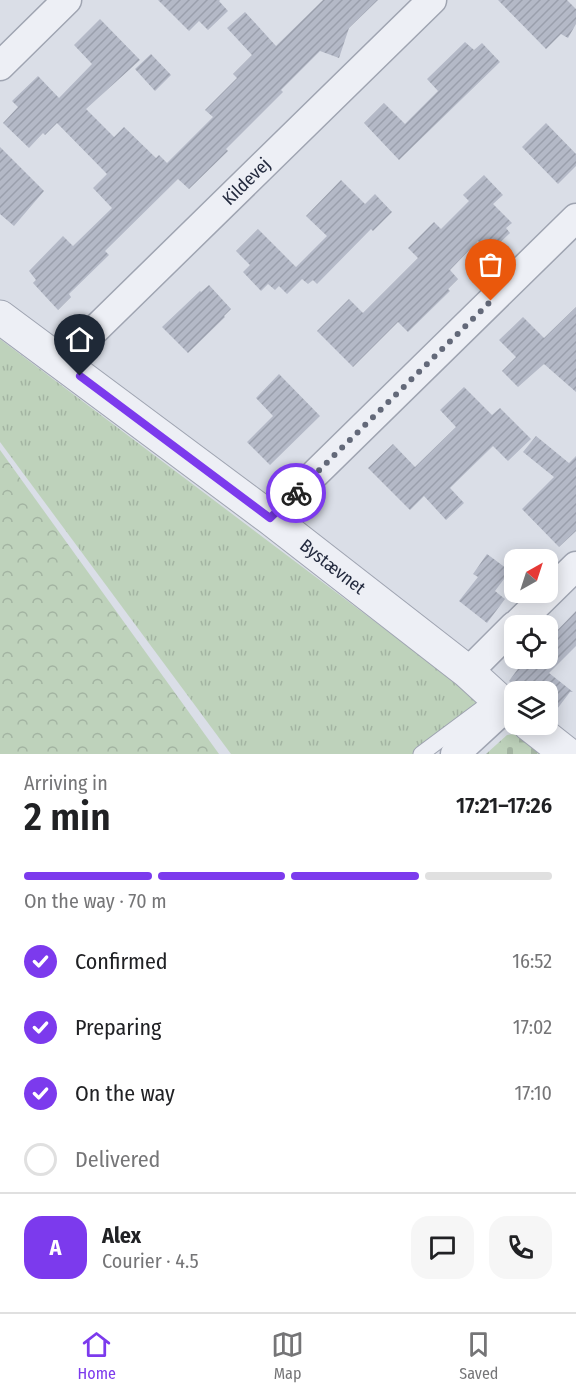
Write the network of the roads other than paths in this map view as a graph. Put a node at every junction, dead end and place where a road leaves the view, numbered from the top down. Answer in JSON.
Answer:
{"nodes":[{"id":1,"x":67,"y":0,"type":"edge"},
{"id":2,"x":432,"y":0,"type":"edge"},
{"id":3,"x":0,"y":66,"type":"edge"},
{"id":4,"x":576,"y":218,"type":"edge"},
{"id":5,"x":0,"y":317,"type":"edge"},
{"id":6,"x":62,"y":362,"type":"junction"},
{"id":7,"x":270,"y":518,"type":"junction"},
{"id":8,"x":576,"y":566,"type":"edge"},
{"id":9,"x":526,"y":615,"type":"edge"},
{"id":10,"x":504,"y":637,"type":"edge"},
{"id":11,"x":468,"y":672,"type":"junction"},
{"id":12,"x":504,"y":705,"type":"edge"},
{"id":13,"x":504,"y":714,"type":"edge"},
{"id":14,"x":504,"y":716,"type":"edge"},
{"id":15,"x":542,"y":735,"type":"edge"},
{"id":16,"x":421,"y":754,"type":"edge"},
{"id":17,"x":455,"y":754,"type":"edge"},
{"id":18,"x":567,"y":754,"type":"edge"}],
"edges":[{"from":1,"to":3,"type":"street"},
{"from":2,"to":6,"type":"street","name":"Kildevej"},
{"from":4,"to":7,"type":"street"},
{"from":5,"to":6,"type":"street","name":"Bystævnet"},
{"from":6,"to":7,"type":"street","name":"Bystævnet"},
{"from":7,"to":11,"type":"street","name":"Bystævnet"},
{"from":8,"to":9,"type":"street"},
{"from":10,"to":11,"type":"street"},
{"from":11,"to":12,"type":"street","name":"Bystævnet"},
{"from":13,"to":16,"type":"lane"},
{"from":14,"to":17,"type":"street"},
{"from":15,"to":18,"type":"street","name":"Bystævnet"}]}
